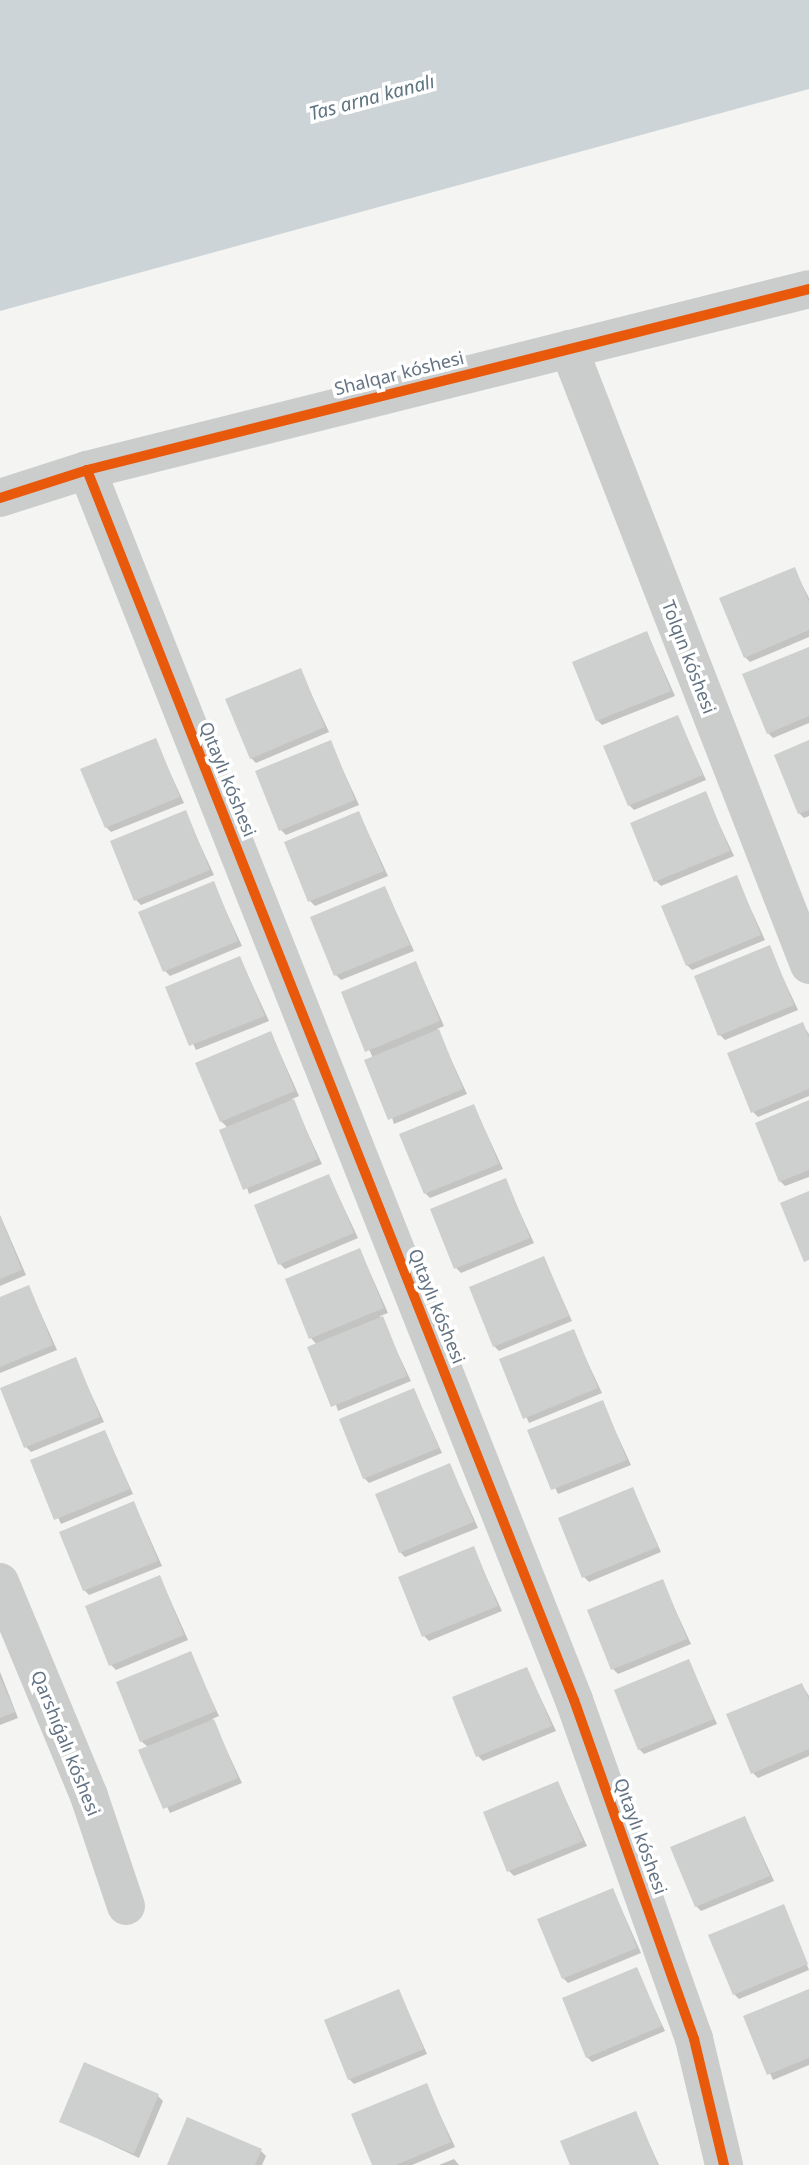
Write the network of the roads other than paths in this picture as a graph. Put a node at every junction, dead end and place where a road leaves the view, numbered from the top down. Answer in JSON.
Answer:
{"nodes":[{"id":1,"x":809,"y":289,"type":"edge"},
{"id":2,"x":569,"y":349,"type":"junction"},
{"id":3,"x":87,"y":470,"type":"junction"},
{"id":4,"x":0,"y":498,"type":"edge"},
{"id":5,"x":809,"y":965,"type":"edge"},
{"id":6,"x":0,"y":1581,"type":"edge"},
{"id":7,"x":125,"y":1906,"type":"dead end"},
{"id":8,"x":724,"y":2165,"type":"edge"}],
"edges":[{"from":1,"to":2,"type":"street","name":"Shalqar kóshesi"},
{"from":2,"to":3,"type":"street","name":"Shalqar kóshesi"},
{"from":2,"to":5,"type":"street","name":"Tolqın kóshesi"},
{"from":3,"to":4,"type":"street","name":"Shalqar kóshesi"},
{"from":3,"to":8,"type":"street","name":"Qıtaylı kóshesi"},
{"from":6,"to":7,"type":"street","name":"Qarshıǵalı kóshesi"}]}
